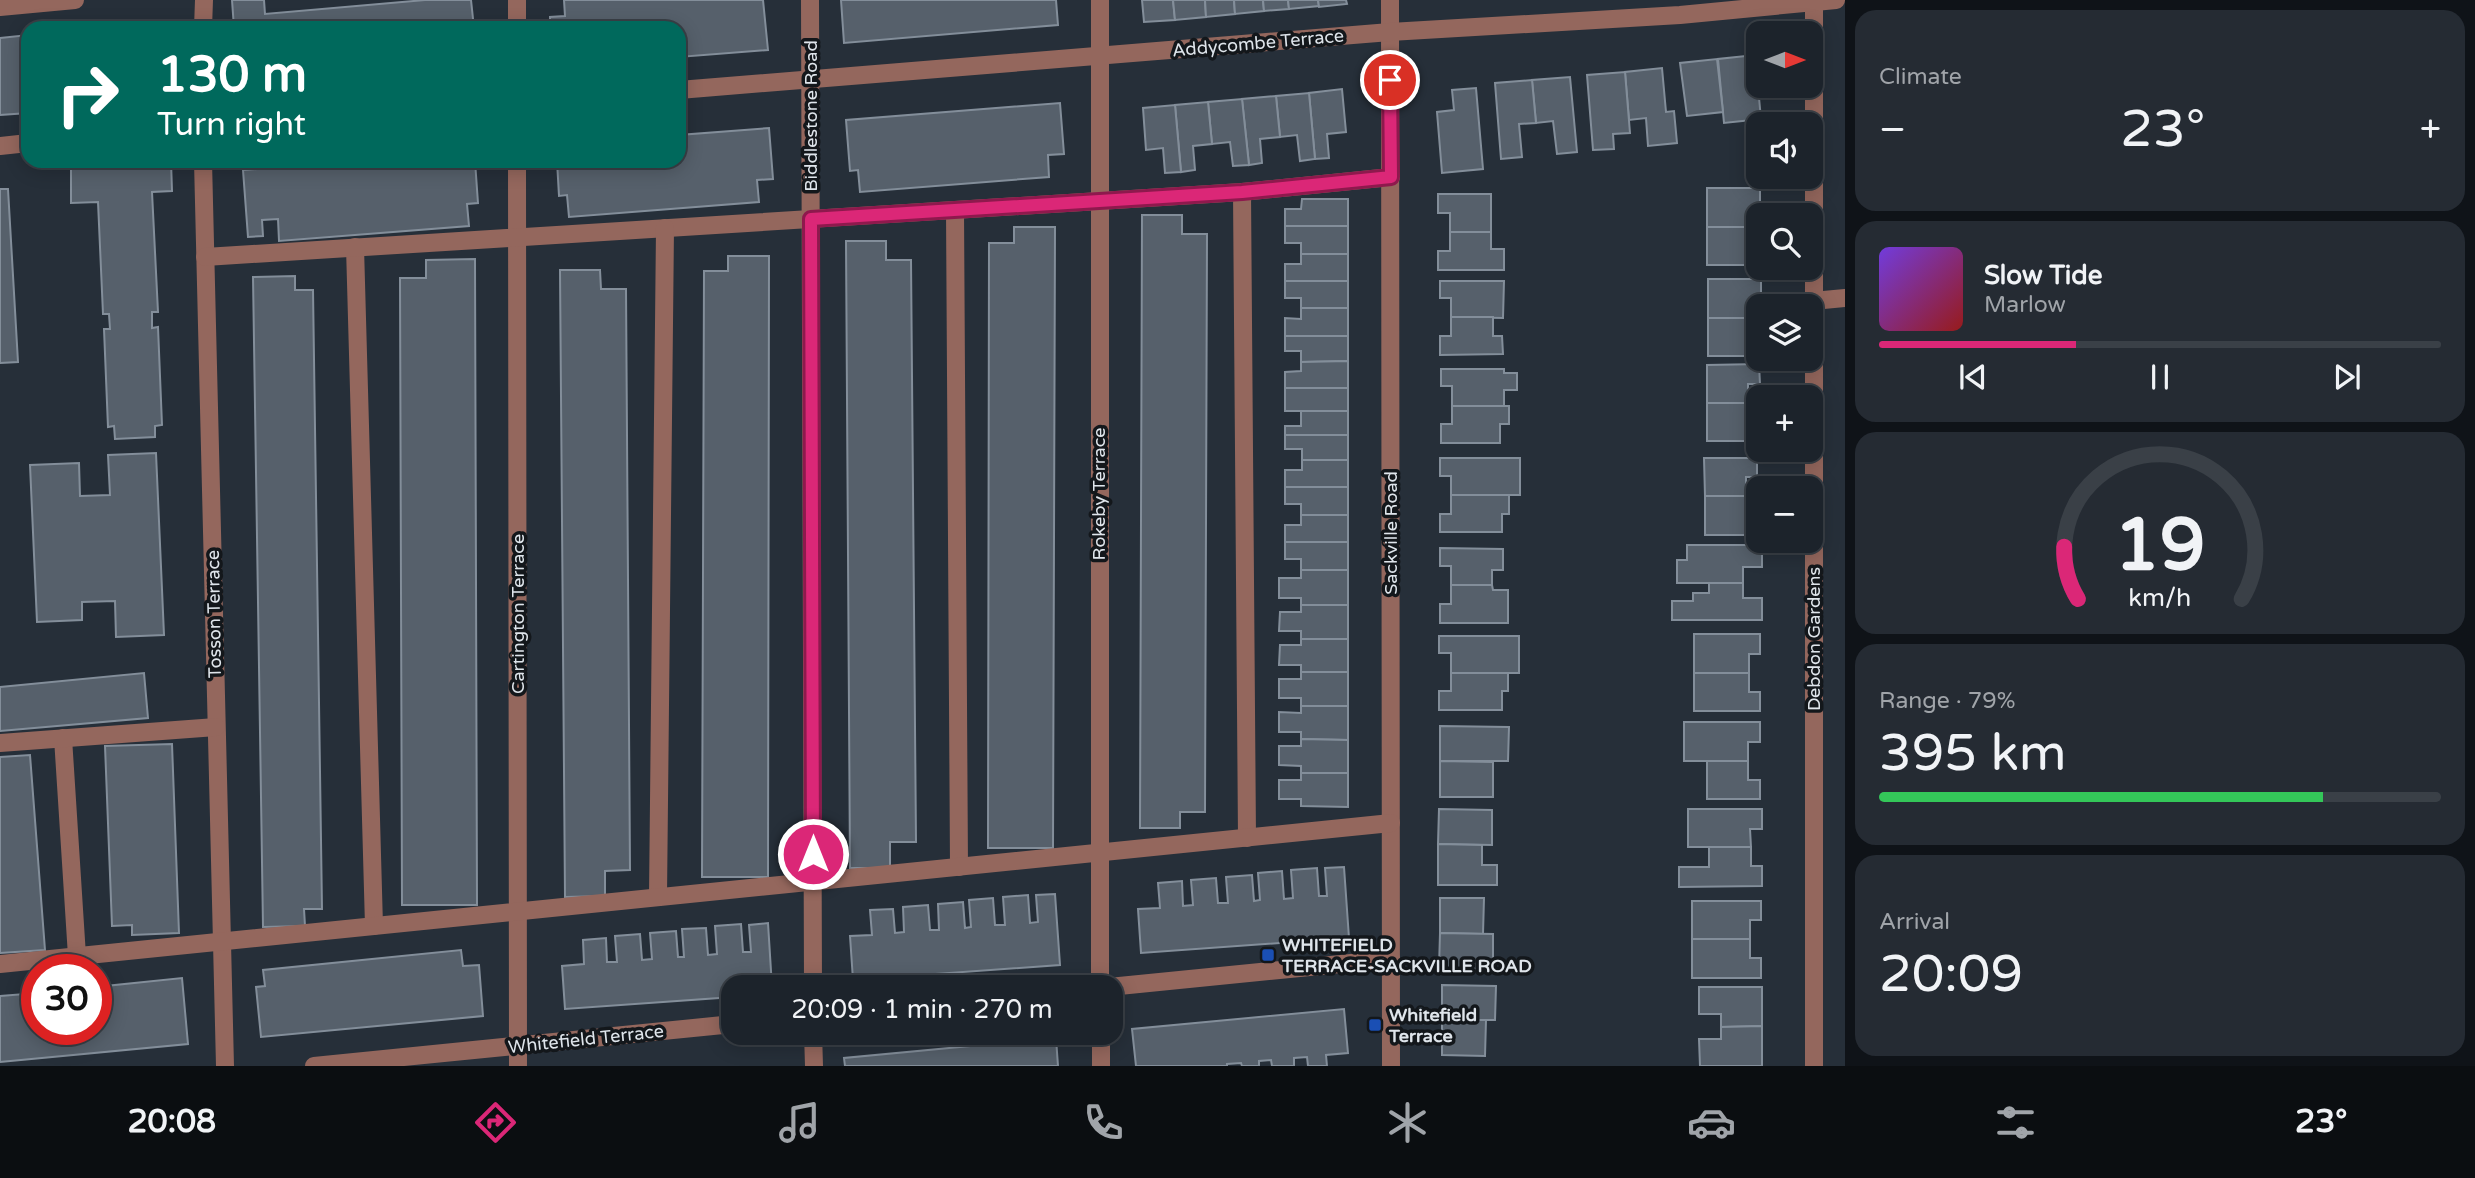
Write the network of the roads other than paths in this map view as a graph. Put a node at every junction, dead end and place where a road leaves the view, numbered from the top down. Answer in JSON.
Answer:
{"nodes":[{"id":1,"x":75,"y":0,"type":"edge"},
{"id":2,"x":204,"y":0,"type":"edge"},
{"id":3,"x":517,"y":0,"type":"edge"},
{"id":4,"x":810,"y":0,"type":"edge"},
{"id":5,"x":1100,"y":0,"type":"edge"},
{"id":6,"x":1390,"y":0,"type":"edge"},
{"id":7,"x":1836,"y":0,"type":"edge"},
{"id":8,"x":50,"y":1,"type":"edge"},
{"id":9,"x":1814,"y":2,"type":"edge"},
{"id":10,"x":0,"y":7,"type":"edge"},
{"id":11,"x":1680,"y":8,"type":"edge"},
{"id":12,"x":204,"y":21,"type":"edge"},
{"id":13,"x":517,"y":21,"type":"edge"},
{"id":14,"x":1390,"y":32,"type":"junction"},
{"id":15,"x":1100,"y":57,"type":"junction"},
{"id":16,"x":811,"y":79,"type":"junction"},
{"id":17,"x":686,"y":89,"type":"edge"},
{"id":18,"x":21,"y":144,"type":"edge"},
{"id":19,"x":0,"y":146,"type":"edge"},
{"id":20,"x":203,"y":168,"type":"edge"},
{"id":21,"x":517,"y":168,"type":"edge"},
{"id":22,"x":1391,"y":177,"type":"junction"},
{"id":23,"x":1242,"y":192,"type":"junction"},
{"id":24,"x":1100,"y":201,"type":"junction"},
{"id":25,"x":956,"y":209,"type":"junction"},
{"id":26,"x":811,"y":219,"type":"junction"},
{"id":27,"x":665,"y":228,"type":"junction"},
{"id":28,"x":517,"y":237,"type":"junction"},
{"id":29,"x":355,"y":247,"type":"junction"},
{"id":30,"x":205,"y":257,"type":"junction"},
{"id":31,"x":1813,"y":294,"type":"edge"},
{"id":32,"x":1845,"y":298,"type":"edge"},
{"id":33,"x":1823,"y":300,"type":"edge"},
{"id":34,"x":1813,"y":371,"type":"edge"},
{"id":35,"x":216,"y":727,"type":"junction"},
{"id":36,"x":63,"y":738,"type":"junction"},
{"id":37,"x":0,"y":743,"type":"edge"},
{"id":38,"x":1391,"y":823,"type":"junction"},
{"id":39,"x":1247,"y":838,"type":"junction"},
{"id":40,"x":1099,"y":852,"type":"junction"},
{"id":41,"x":959,"y":867,"type":"junction"},
{"id":42,"x":813,"y":882,"type":"junction"},
{"id":43,"x":658,"y":897,"type":"junction"},
{"id":44,"x":517,"y":912,"type":"junction"},
{"id":45,"x":374,"y":926,"type":"junction"},
{"id":46,"x":222,"y":942,"type":"junction"},
{"id":47,"x":78,"y":954,"type":"edge"},
{"id":48,"x":99,"y":954,"type":"edge"},
{"id":49,"x":1391,"y":959,"type":"junction"},
{"id":50,"x":21,"y":962,"type":"edge"},
{"id":51,"x":0,"y":964,"type":"edge"},
{"id":52,"x":813,"y":975,"type":"edge"},
{"id":53,"x":1100,"y":975,"type":"edge"},
{"id":54,"x":1123,"y":986,"type":"edge"},
{"id":55,"x":721,"y":1025,"type":"edge"},
{"id":56,"x":813,"y":1045,"type":"edge"},
{"id":57,"x":1101,"y":1045,"type":"edge"},
{"id":58,"x":517,"y":1046,"type":"junction"},
{"id":59,"x":225,"y":1066,"type":"edge"},
{"id":60,"x":314,"y":1066,"type":"edge"},
{"id":61,"x":518,"y":1066,"type":"edge"},
{"id":62,"x":814,"y":1066,"type":"edge"},
{"id":63,"x":1101,"y":1066,"type":"edge"},
{"id":64,"x":1391,"y":1066,"type":"edge"},
{"id":65,"x":1814,"y":1066,"type":"edge"}],
"edges":[{"from":1,"to":8,"type":"street"},
{"from":2,"to":12,"type":"street"},
{"from":3,"to":13,"type":"street"},
{"from":4,"to":16,"type":"street","name":"Biddlestone Road"},
{"from":5,"to":15,"type":"street","name":"Rokeby Terrace"},
{"from":6,"to":14,"type":"street","name":"Sackville Road"},
{"from":7,"to":9,"type":"street","name":"Addycombe Terrace"},
{"from":8,"to":10,"type":"street"},
{"from":9,"to":11,"type":"street","name":"Addycombe Terrace"},
{"from":9,"to":31,"type":"street","name":"Debdon Gardens"},
{"from":11,"to":14,"type":"street","name":"Addycombe Terrace"},
{"from":14,"to":15,"type":"street","name":"Addycombe Terrace"},
{"from":14,"to":22,"type":"street","name":"Sackville Road"},
{"from":15,"to":16,"type":"street","name":"Addycombe Terrace"},
{"from":15,"to":24,"type":"street","name":"Rokeby Terrace"},
{"from":16,"to":17,"type":"street","name":"Addycombe Terrace"},
{"from":16,"to":26,"type":"street","name":"Biddlestone Road"},
{"from":18,"to":19,"type":"street"},
{"from":20,"to":30,"type":"street","name":"Tosson Terrace"},
{"from":21,"to":28,"type":"street","name":"Cartington Terrace"},
{"from":22,"to":23,"type":"street"},
{"from":22,"to":38,"type":"street","name":"Sackville Road"},
{"from":23,"to":24,"type":"street"},
{"from":23,"to":39,"type":"street"},
{"from":24,"to":25,"type":"street"},
{"from":24,"to":40,"type":"street","name":"Rokeby Terrace"},
{"from":25,"to":26,"type":"street"},
{"from":25,"to":41,"type":"street"},
{"from":26,"to":27,"type":"street"},
{"from":26,"to":42,"type":"street","name":"Biddlestone Road"},
{"from":27,"to":28,"type":"street"},
{"from":27,"to":43,"type":"street"},
{"from":28,"to":29,"type":"street"},
{"from":28,"to":44,"type":"street","name":"Cartington Terrace"},
{"from":29,"to":30,"type":"street"},
{"from":29,"to":45,"type":"street"},
{"from":30,"to":35,"type":"street","name":"Tosson Terrace"},
{"from":32,"to":33,"type":"street"},
{"from":34,"to":65,"type":"street","name":"Debdon Gardens"},
{"from":35,"to":36,"type":"street"},
{"from":35,"to":46,"type":"street","name":"Tosson Terrace"},
{"from":36,"to":37,"type":"street"},
{"from":36,"to":47,"type":"street"},
{"from":38,"to":39,"type":"street"},
{"from":38,"to":49,"type":"street","name":"Sackville Road"},
{"from":39,"to":40,"type":"street"},
{"from":40,"to":41,"type":"street"},
{"from":40,"to":53,"type":"street","name":"Rokeby Terrace"},
{"from":41,"to":42,"type":"street"},
{"from":42,"to":43,"type":"street"},
{"from":42,"to":52,"type":"street","name":"Biddlestone Road"},
{"from":43,"to":44,"type":"street"},
{"from":44,"to":45,"type":"street"},
{"from":44,"to":58,"type":"street","name":"Cartington Terrace"},
{"from":45,"to":46,"type":"street"},
{"from":46,"to":48,"type":"street"},
{"from":46,"to":59,"type":"street","name":"Tosson Terrace"},
{"from":49,"to":54,"type":"street"},
{"from":49,"to":64,"type":"street","name":"Sackville Road"},
{"from":50,"to":51,"type":"street"},
{"from":55,"to":58,"type":"street","name":"Whitefield Terrace"},
{"from":56,"to":62,"type":"street"},
{"from":57,"to":63,"type":"street"},
{"from":58,"to":60,"type":"street","name":"Whitefield Terrace"},
{"from":58,"to":61,"type":"street","name":"Cartington Terrace"}]}
